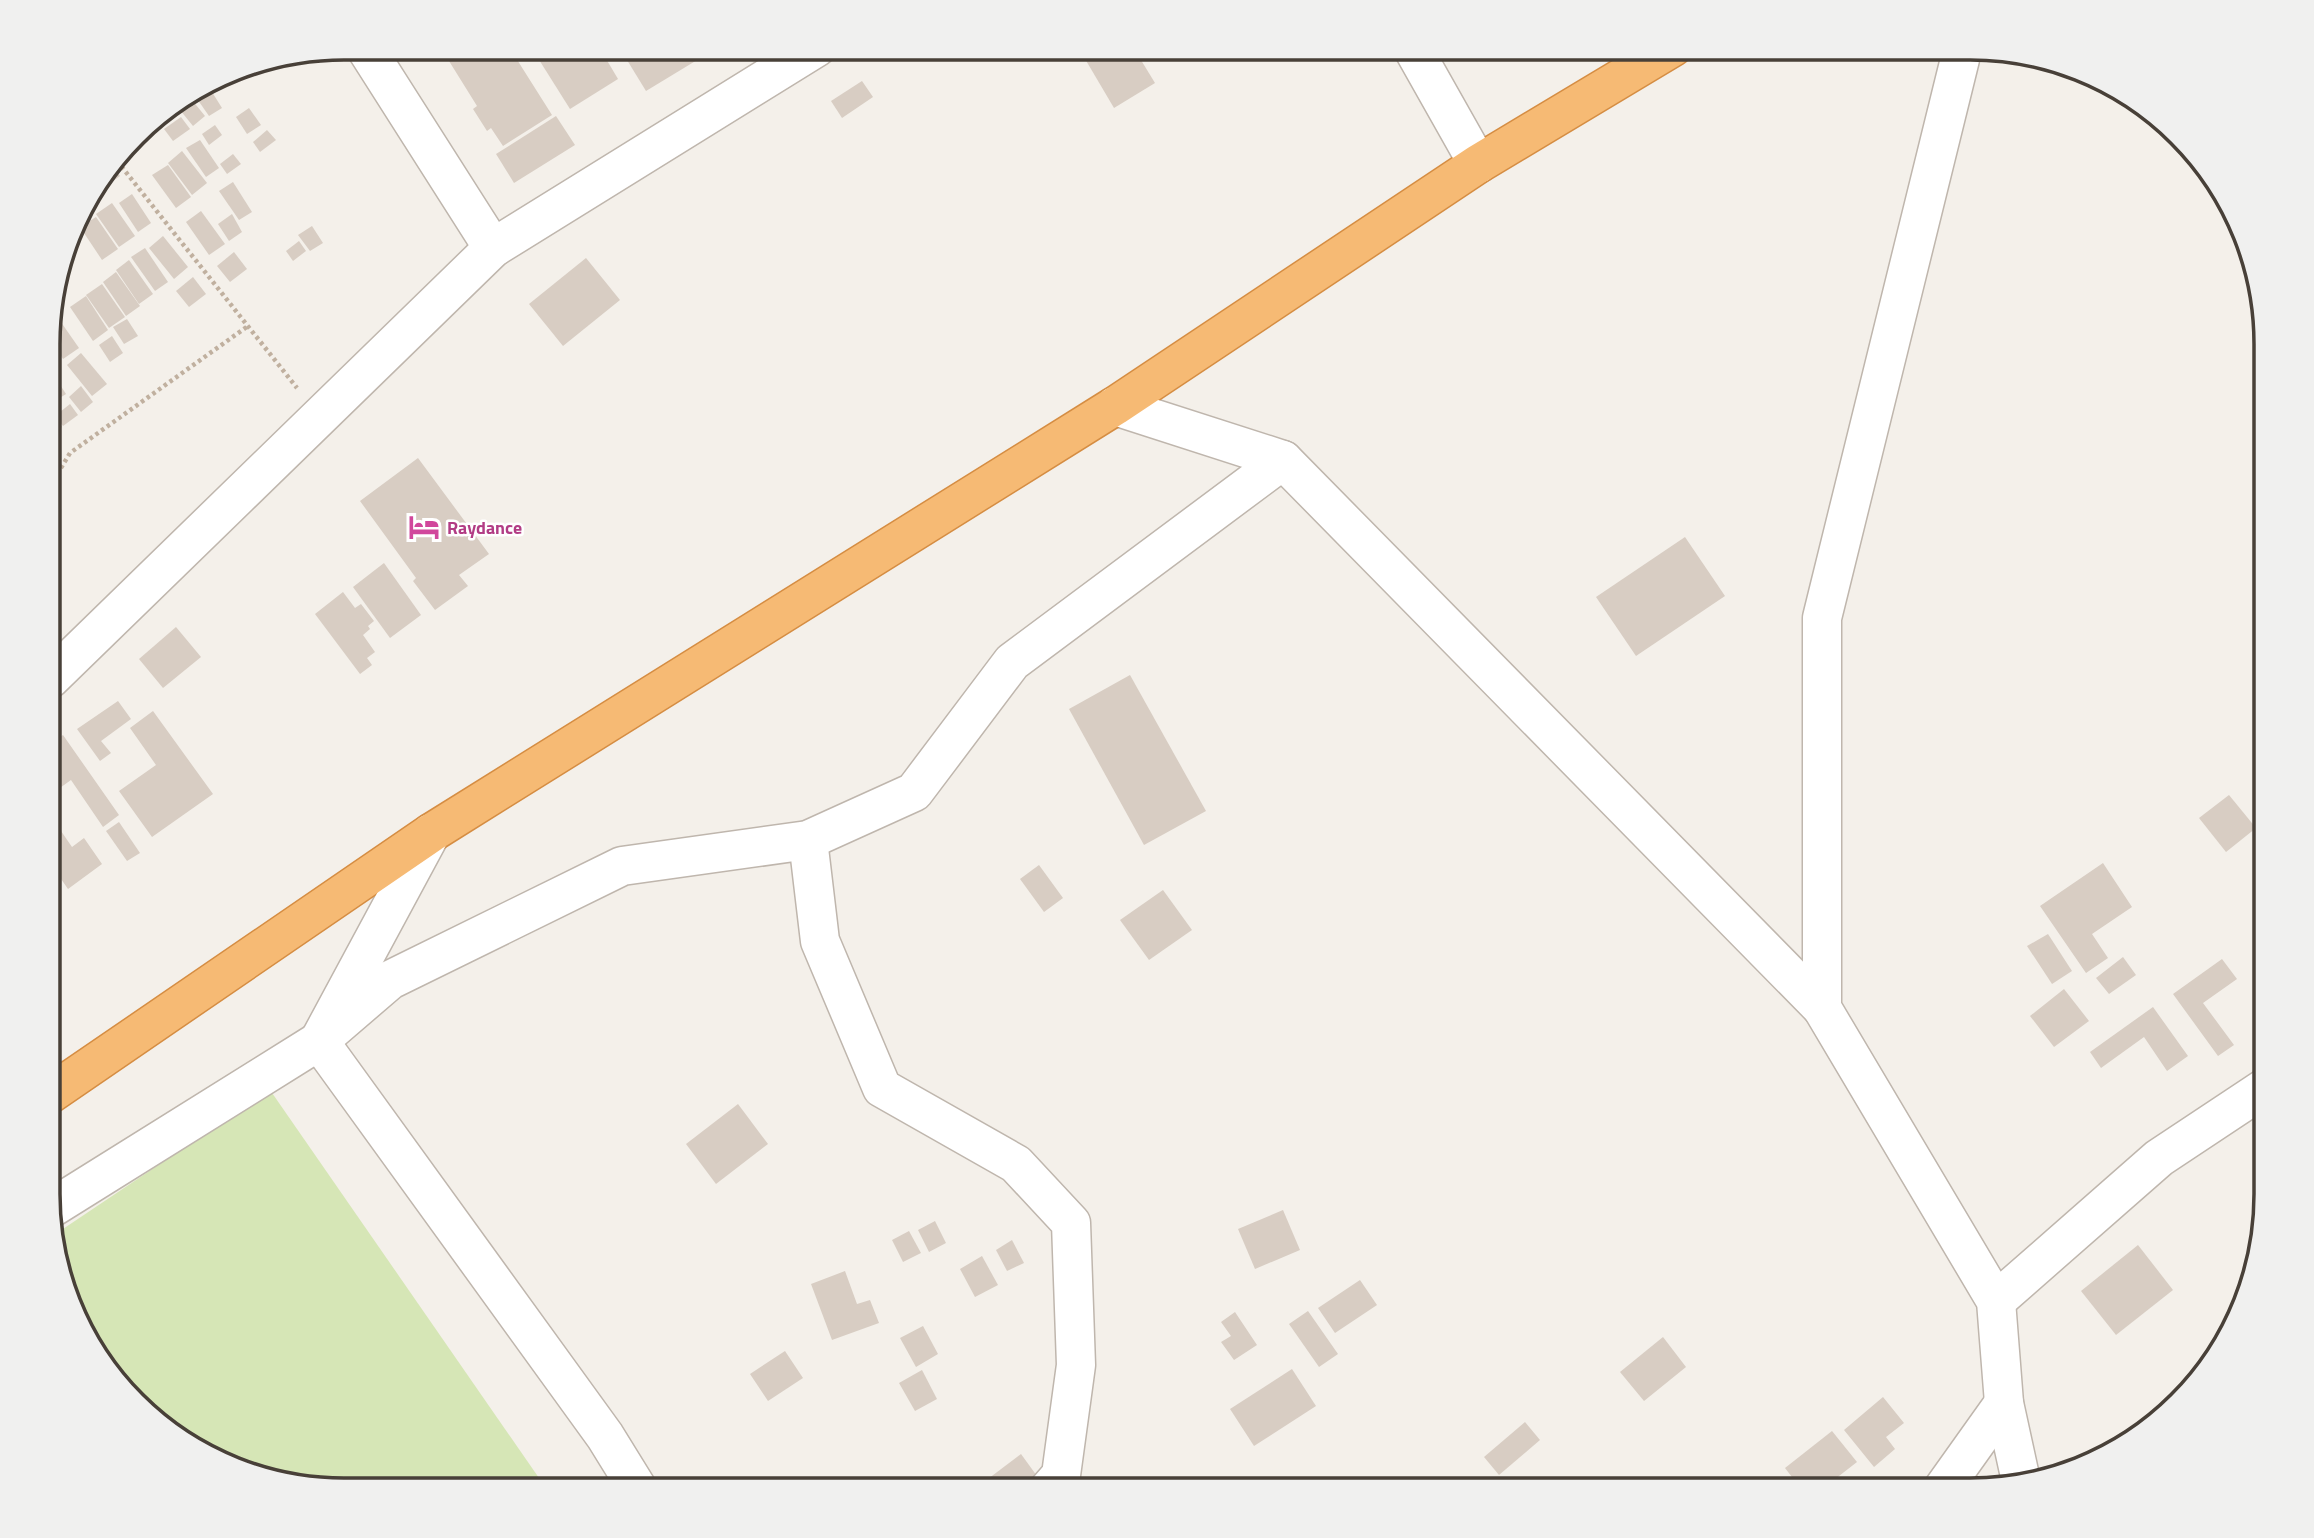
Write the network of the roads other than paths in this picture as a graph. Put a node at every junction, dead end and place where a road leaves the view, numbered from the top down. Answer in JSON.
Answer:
{"nodes":[{"id":1,"x":373,"y":60,"type":"edge"},
{"id":2,"x":796,"y":60,"type":"edge"},
{"id":3,"x":1419,"y":60,"type":"edge"},
{"id":4,"x":1651,"y":60,"type":"edge"},
{"id":5,"x":1959,"y":60,"type":"edge"},
{"id":6,"x":1478,"y":163,"type":"junction"},
{"id":7,"x":493,"y":248,"type":"junction"},
{"id":8,"x":1115,"y":406,"type":"junction"},
{"id":9,"x":1283,"y":460,"type":"junction"},
{"id":10,"x":60,"y":669,"type":"edge"},
{"id":11,"x":431,"y":833,"type":"junction"},
{"id":12,"x":808,"y":840,"type":"junction"},
{"id":13,"x":1822,"y":1008,"type":"junction"},
{"id":14,"x":319,"y":1041,"type":"junction"},
{"id":15,"x":60,"y":1087,"type":"edge"},
{"id":16,"x":2254,"y":1095,"type":"edge"},
{"id":17,"x":60,"y":1203,"type":"edge"},
{"id":18,"x":1996,"y":1301,"type":"junction"},
{"id":19,"x":2004,"y":1404,"type":"junction"},
{"id":20,"x":2019,"y":1474,"type":"edge"},
{"id":21,"x":631,"y":1478,"type":"edge"},
{"id":22,"x":1058,"y":1478,"type":"edge"},
{"id":23,"x":1951,"y":1478,"type":"edge"}],
"edges":[{"from":1,"to":7,"type":"street"},
{"from":2,"to":7,"type":"street"},
{"from":3,"to":6,"type":"street"},
{"from":4,"to":6,"type":"highway"},
{"from":5,"to":13,"type":"street"},
{"from":6,"to":8,"type":"highway"},
{"from":7,"to":10,"type":"street"},
{"from":8,"to":9,"type":"street"},
{"from":8,"to":11,"type":"highway"},
{"from":9,"to":12,"type":"street"},
{"from":9,"to":13,"type":"street"},
{"from":11,"to":14,"type":"street"},
{"from":11,"to":15,"type":"highway"},
{"from":12,"to":14,"type":"street"},
{"from":12,"to":22,"type":"street"},
{"from":13,"to":18,"type":"street"},
{"from":14,"to":17,"type":"street"},
{"from":14,"to":21,"type":"street"},
{"from":16,"to":18,"type":"street"},
{"from":18,"to":19,"type":"street"},
{"from":19,"to":20,"type":"street"},
{"from":19,"to":23,"type":"street"}]}
